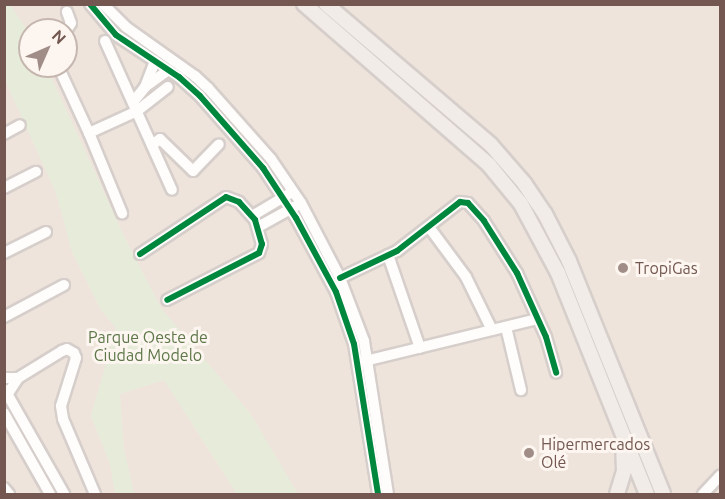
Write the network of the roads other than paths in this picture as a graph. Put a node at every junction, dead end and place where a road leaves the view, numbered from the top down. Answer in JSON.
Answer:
{"nodes":[{"id":1,"x":90,"y":4,"type":"edge"},
{"id":2,"x":103,"y":4,"type":"edge"},
{"id":3,"x":304,"y":4,"type":"edge"},
{"id":4,"x":326,"y":4,"type":"edge"},
{"id":5,"x":67,"y":12,"type":"dead end"},
{"id":6,"x":69,"y":18,"type":"edge"},
{"id":7,"x":105,"y":41,"type":"dead end"},
{"id":8,"x":155,"y":61,"type":"junction"},
{"id":9,"x":168,"y":70,"type":"junction"},
{"id":10,"x":64,"y":78,"type":"edge"},
{"id":11,"x":145,"y":87,"type":"junction"},
{"id":12,"x":168,"y":87,"type":"dead end"},
{"id":13,"x":135,"y":107,"type":"junction"},
{"id":14,"x":20,"y":125,"type":"dead end"},
{"id":15,"x":90,"y":133,"type":"junction"},
{"id":16,"x":4,"y":134,"type":"edge"},
{"id":17,"x":219,"y":144,"type":"dead end"},
{"id":18,"x":152,"y":145,"type":"junction"},
{"id":19,"x":36,"y":172,"type":"dead end"},
{"id":20,"x":4,"y":188,"type":"edge"},
{"id":21,"x":172,"y":190,"type":"dead end"},
{"id":22,"x":294,"y":191,"type":"junction"},
{"id":23,"x":284,"y":197,"type":"junction"},
{"id":24,"x":301,"y":203,"type":"junction"},
{"id":25,"x":291,"y":209,"type":"junction"},
{"id":26,"x":122,"y":213,"type":"dead end"},
{"id":27,"x":252,"y":216,"type":"junction"},
{"id":28,"x":258,"y":227,"type":"junction"},
{"id":29,"x":429,"y":227,"type":"junction"},
{"id":30,"x":46,"y":232,"type":"dead end"},
{"id":31,"x":4,"y":253,"type":"edge"},
{"id":32,"x":140,"y":254,"type":"dead end"},
{"id":33,"x":388,"y":255,"type":"junction"},
{"id":34,"x":340,"y":278,"type":"junction"},
{"id":35,"x":64,"y":285,"type":"dead end"},
{"id":36,"x":167,"y":300,"type":"dead end"},
{"id":37,"x":4,"y":317,"type":"edge"},
{"id":38,"x":538,"y":319,"type":"junction"},
{"id":39,"x":506,"y":327,"type":"junction"},
{"id":40,"x":492,"y":330,"type":"junction"},
{"id":41,"x":420,"y":348,"type":"junction"},
{"id":42,"x":362,"y":361,"type":"junction"},
{"id":43,"x":556,"y":373,"type":"dead end"},
{"id":44,"x":4,"y":378,"type":"edge"},
{"id":45,"x":18,"y":378,"type":"junction"},
{"id":46,"x":521,"y":390,"type":"dead end"},
{"id":47,"x":6,"y":392,"type":"edge"},
{"id":48,"x":4,"y":412,"type":"edge"},
{"id":49,"x":623,"y":435,"type":"junction"},
{"id":50,"x":720,"y":476,"type":"edge"},
{"id":51,"x":4,"y":488,"type":"edge"},
{"id":52,"x":9,"y":495,"type":"edge"},
{"id":53,"x":50,"y":495,"type":"edge"},
{"id":54,"x":64,"y":495,"type":"edge"},
{"id":55,"x":95,"y":495,"type":"edge"},
{"id":56,"x":378,"y":495,"type":"edge"},
{"id":57,"x":388,"y":495,"type":"edge"},
{"id":58,"x":617,"y":495,"type":"edge"},
{"id":59,"x":647,"y":495,"type":"edge"},
{"id":60,"x":663,"y":495,"type":"edge"},
{"id":61,"x":703,"y":495,"type":"edge"}],
"edges":[{"from":1,"to":8,"type":"street"},
{"from":2,"to":22,"type":"street"},
{"from":3,"to":49,"type":"main road"},
{"from":4,"to":60,"type":"main road"},
{"from":5,"to":6,"type":"street"},
{"from":7,"to":13,"type":"street"},
{"from":8,"to":9,"type":"street"},
{"from":8,"to":11,"type":"street"},
{"from":9,"to":11,"type":"street"},
{"from":9,"to":23,"type":"street"},
{"from":10,"to":15,"type":"street"},
{"from":11,"to":13,"type":"street"},
{"from":12,"to":13,"type":"street"},
{"from":13,"to":15,"type":"street"},
{"from":13,"to":18,"type":"street"},
{"from":14,"to":16,"type":"street"},
{"from":15,"to":26,"type":"street"},
{"from":17,"to":18,"type":"street"},
{"from":18,"to":21,"type":"street"},
{"from":19,"to":20,"type":"street"},
{"from":22,"to":23,"type":"street"},
{"from":22,"to":24,"type":"street"},
{"from":23,"to":25,"type":"street"},
{"from":23,"to":27,"type":"street"},
{"from":24,"to":25,"type":"street"},
{"from":24,"to":34,"type":"street"},
{"from":25,"to":28,"type":"street"},
{"from":25,"to":42,"type":"street"},
{"from":27,"to":28,"type":"street"},
{"from":27,"to":32,"type":"street"},
{"from":28,"to":36,"type":"street"},
{"from":29,"to":33,"type":"street"},
{"from":29,"to":38,"type":"street"},
{"from":29,"to":40,"type":"street"},
{"from":30,"to":31,"type":"street"},
{"from":33,"to":34,"type":"street"},
{"from":33,"to":41,"type":"street"},
{"from":34,"to":42,"type":"street"},
{"from":35,"to":37,"type":"street"},
{"from":38,"to":39,"type":"street"},
{"from":38,"to":43,"type":"street"},
{"from":39,"to":40,"type":"street"},
{"from":39,"to":46,"type":"street"},
{"from":40,"to":41,"type":"street"},
{"from":41,"to":42,"type":"street"},
{"from":42,"to":56,"type":"street"},
{"from":42,"to":57,"type":"street"},
{"from":44,"to":45,"type":"street"},
{"from":45,"to":47,"type":"street"},
{"from":45,"to":55,"type":"street"},
{"from":47,"to":54,"type":"street"},
{"from":48,"to":53,"type":"street"},
{"from":49,"to":58,"type":"main road"},
{"from":49,"to":59,"type":"main road"},
{"from":50,"to":61,"type":"street"},
{"from":51,"to":52,"type":"street"}]}
